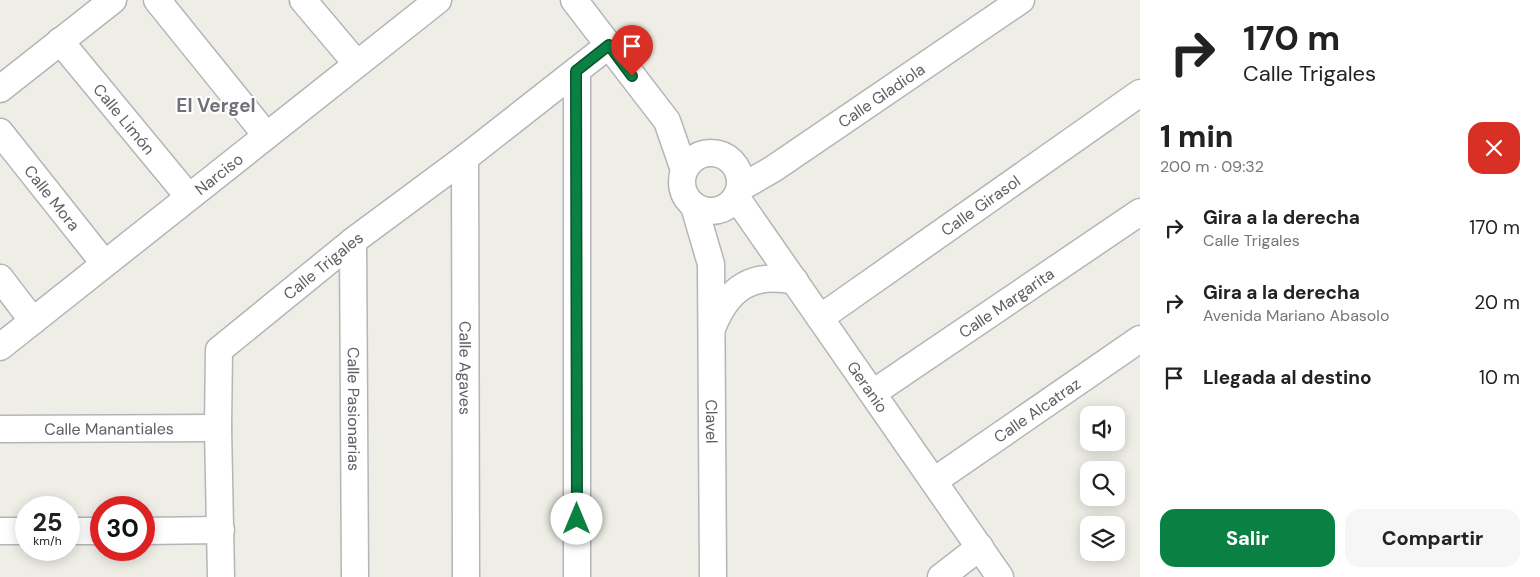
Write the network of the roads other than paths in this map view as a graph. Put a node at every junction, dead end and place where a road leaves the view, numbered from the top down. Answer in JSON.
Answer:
{"nodes":[{"id":1,"x":113,"y":0,"type":"edge"},
{"id":2,"x":157,"y":0,"type":"edge"},
{"id":3,"x":303,"y":0,"type":"edge"},
{"id":4,"x":574,"y":0,"type":"edge"},
{"id":5,"x":1021,"y":0,"type":"edge"},
{"id":6,"x":436,"y":1,"type":"edge"},
{"id":7,"x":60,"y":41,"type":"junction"},
{"id":8,"x":609,"y":45,"type":"junction"},
{"id":9,"x":357,"y":64,"type":"junction"},
{"id":10,"x":576,"y":71,"type":"junction"},
{"id":11,"x":0,"y":88,"type":"edge"},
{"id":12,"x":1140,"y":93,"type":"edge"},
{"id":13,"x":667,"y":121,"type":"junction"},
{"id":14,"x":0,"y":132,"type":"edge"},
{"id":15,"x":266,"y":135,"type":"junction"},
{"id":16,"x":710,"y":152,"type":"junction"},
{"id":17,"x":465,"y":158,"type":"junction"},
{"id":18,"x":684,"y":170,"type":"junction"},
{"id":19,"x":188,"y":196,"type":"junction"},
{"id":20,"x":733,"y":197,"type":"junction"},
{"id":21,"x":694,"y":206,"type":"junction"},
{"id":22,"x":1140,"y":212,"type":"edge"},
{"id":23,"x":353,"y":241,"type":"junction"},
{"id":24,"x":104,"y":263,"type":"junction"},
{"id":25,"x":711,"y":264,"type":"junction"},
{"id":26,"x":0,"y":278,"type":"edge"},
{"id":27,"x":795,"y":282,"type":"junction"},
{"id":28,"x":820,"y":318,"type":"junction"},
{"id":29,"x":33,"y":321,"type":"junction"},
{"id":30,"x":711,"y":332,"type":"junction"},
{"id":31,"x":1140,"y":339,"type":"edge"},
{"id":32,"x":0,"y":347,"type":"edge"},
{"id":33,"x":873,"y":393,"type":"junction"},
{"id":34,"x":218,"y":428,"type":"junction"},
{"id":35,"x":0,"y":429,"type":"edge"},
{"id":36,"x":934,"y":481,"type":"junction"},
{"id":37,"x":155,"y":530,"type":"edge"},
{"id":38,"x":221,"y":530,"type":"junction"},
{"id":39,"x":15,"y":531,"type":"edge"},
{"id":40,"x":0,"y":532,"type":"edge"},
{"id":41,"x":980,"y":547,"type":"junction"},
{"id":42,"x":221,"y":577,"type":"edge"},
{"id":43,"x":356,"y":577,"type":"edge"},
{"id":44,"x":466,"y":577,"type":"edge"},
{"id":45,"x":577,"y":577,"type":"edge"},
{"id":46,"x":713,"y":577,"type":"edge"},
{"id":47,"x":941,"y":577,"type":"edge"},
{"id":48,"x":1000,"y":577,"type":"edge"}],
"edges":[{"from":1,"to":7,"type":"street"},
{"from":2,"to":15,"type":"street"},
{"from":3,"to":9,"type":"street"},
{"from":4,"to":8,"type":"street"},
{"from":5,"to":20,"type":"street","name":"Calle Gladiola"},
{"from":6,"to":9,"type":"street","name":"Narciso"},
{"from":7,"to":11,"type":"street"},
{"from":7,"to":19,"type":"street","name":"Calle Limón"},
{"from":8,"to":10,"type":"street","name":"Calle Trigales"},
{"from":8,"to":13,"type":"street"},
{"from":9,"to":15,"type":"street","name":"Narciso"},
{"from":10,"to":17,"type":"street","name":"Calle Trigales"},
{"from":10,"to":45,"type":"street"},
{"from":12,"to":28,"type":"street","name":"Calle Girasol"},
{"from":13,"to":16,"type":"street"},
{"from":13,"to":18,"type":"street"},
{"from":14,"to":24,"type":"street","name":"Calle Mora"},
{"from":15,"to":19,"type":"street","name":"Narciso"},
{"from":16,"to":18,"type":"street"},
{"from":16,"to":20,"type":"street"},
{"from":17,"to":23,"type":"street","name":"Calle Trigales"},
{"from":17,"to":44,"type":"street","name":"Calle Agaves"},
{"from":18,"to":21,"type":"street"},
{"from":19,"to":24,"type":"street","name":"Narciso"},
{"from":20,"to":21,"type":"street"},
{"from":20,"to":25,"type":"street"},
{"from":20,"to":27,"type":"street","name":"Geranio"},
{"from":21,"to":25,"type":"street"},
{"from":22,"to":33,"type":"street","name":"Calle Margarita"},
{"from":23,"to":34,"type":"street","name":"Calle Trigales"},
{"from":23,"to":43,"type":"street","name":"Calle Pasionarias"},
{"from":24,"to":29,"type":"street","name":"Narciso"},
{"from":25,"to":30,"type":"street","name":"Clavel"},
{"from":26,"to":29,"type":"street"},
{"from":27,"to":28,"type":"street","name":"Geranio"},
{"from":27,"to":30,"type":"street"},
{"from":28,"to":33,"type":"street","name":"Geranio"},
{"from":29,"to":32,"type":"street","name":"Narciso"},
{"from":30,"to":46,"type":"street","name":"Clavel"},
{"from":31,"to":36,"type":"street","name":"Calle Alcatraz"},
{"from":33,"to":36,"type":"street","name":"Geranio"},
{"from":34,"to":35,"type":"street","name":"Calle Manantiales"},
{"from":34,"to":38,"type":"street","name":"Calle Trigales"},
{"from":36,"to":41,"type":"street","name":"Geranio"},
{"from":37,"to":38,"type":"street"},
{"from":38,"to":42,"type":"street","name":"Calle Trigales"},
{"from":39,"to":40,"type":"street"},
{"from":41,"to":47,"type":"street"},
{"from":41,"to":48,"type":"street","name":"Geranio"}]}
